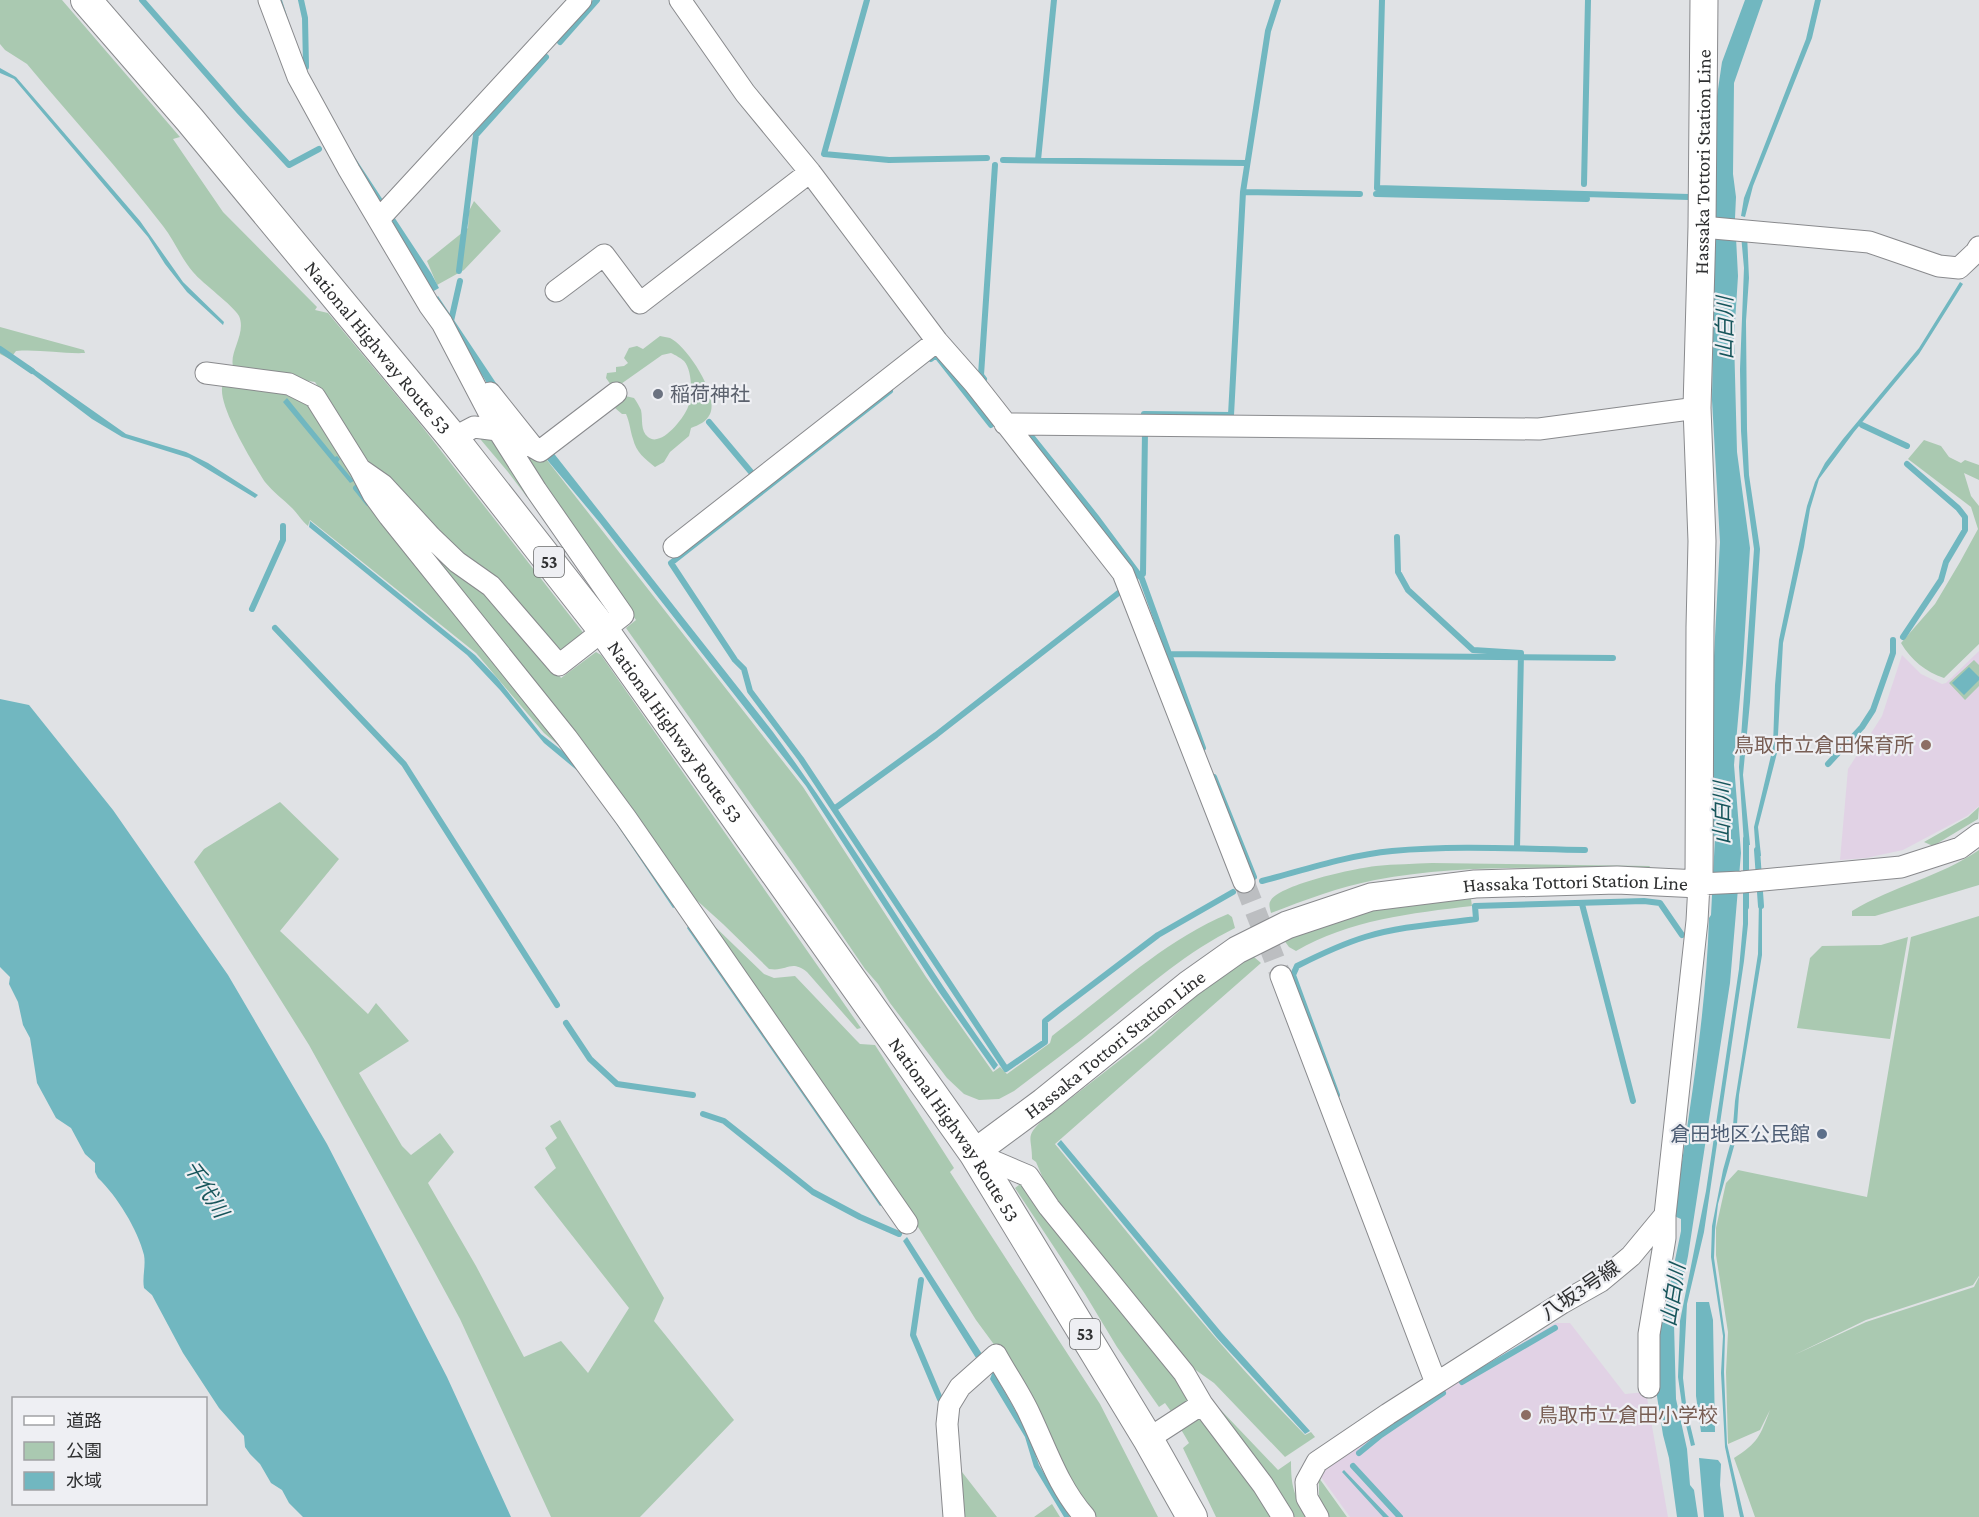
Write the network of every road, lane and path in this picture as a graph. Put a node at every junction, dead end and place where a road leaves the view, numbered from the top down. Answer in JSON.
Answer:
{"nodes":[{"id":1,"x":86,"y":0,"type":"edge"},
{"id":2,"x":269,"y":0,"type":"edge"},
{"id":3,"x":581,"y":0,"type":"edge"},
{"id":4,"x":680,"y":0,"type":"edge"},
{"id":5,"x":1704,"y":0,"type":"edge"},
{"id":6,"x":810,"y":172,"type":"junction"},
{"id":7,"x":379,"y":219,"type":"junction"},
{"id":8,"x":1702,"y":227,"type":"junction"},
{"id":9,"x":1979,"y":247,"type":"edge"},
{"id":10,"x":556,"y":291,"type":"dead end"},
{"id":11,"x":451,"y":340,"type":"junction"},
{"id":12,"x":937,"y":341,"type":"junction"},
{"id":13,"x":206,"y":373,"type":"dead end"},
{"id":14,"x":616,"y":393,"type":"dead end"},
{"id":15,"x":1697,"y":408,"type":"junction"},
{"id":16,"x":1005,"y":424,"type":"junction"},
{"id":17,"x":498,"y":430,"type":"junction"},
{"id":18,"x":453,"y":438,"type":"junction"},
{"id":19,"x":360,"y":469,"type":"junction"},
{"id":20,"x":674,"y":547,"type":"dead end"},
{"id":21,"x":604,"y":631,"type":"junction"},
{"id":22,"x":1979,"y":834,"type":"edge"},
{"id":23,"x":1244,"y":882,"type":"tunnel mouth"},
{"id":24,"x":1703,"y":884,"type":"junction"},
{"id":25,"x":1281,"y":976,"type":"tunnel mouth"},
{"id":26,"x":974,"y":1153,"type":"junction"},
{"id":27,"x":1665,"y":1215,"type":"junction"},
{"id":28,"x":907,"y":1223,"type":"dead end"},
{"id":29,"x":1436,"y":1383,"type":"junction"},
{"id":30,"x":1649,"y":1387,"type":"dead end"},
{"id":31,"x":1202,"y":1404,"type":"junction"},
{"id":32,"x":1148,"y":1439,"type":"junction"},
{"id":33,"x":954,"y":1517,"type":"edge"},
{"id":34,"x":1085,"y":1517,"type":"edge"},
{"id":35,"x":1192,"y":1517,"type":"edge"},
{"id":36,"x":1283,"y":1517,"type":"edge"},
{"id":37,"x":1318,"y":1517,"type":"edge"}],
"edges":[{"from":1,"to":18,"type":"highway","name":"National Highway Route 53","number":"53"},
{"from":2,"to":7,"type":"street"},
{"from":3,"to":7,"type":"street"},
{"from":4,"to":6,"type":"street"},
{"from":5,"to":8,"type":"main road","name":"Hassaka Tottori Station Line"},
{"from":6,"to":10,"type":"street"},
{"from":6,"to":12,"type":"street"},
{"from":7,"to":11,"type":"street"},
{"from":8,"to":9,"type":"street"},
{"from":8,"to":15,"type":"main road","name":"Hassaka Tottori Station Line"},
{"from":11,"to":14,"type":"street"},
{"from":11,"to":17,"type":"street"},
{"from":12,"to":16,"type":"street"},
{"from":12,"to":20,"type":"street"},
{"from":13,"to":19,"type":"street"},
{"from":15,"to":16,"type":"street"},
{"from":15,"to":24,"type":"main road","name":"Hassaka Tottori Station Line"},
{"from":16,"to":23,"type":"street"},
{"from":17,"to":18,"type":"street"},
{"from":17,"to":21,"type":"street"},
{"from":18,"to":21,"type":"highway","name":"National Highway Route 53","number":"53"},
{"from":19,"to":21,"type":"street"},
{"from":19,"to":28,"type":"street"},
{"from":21,"to":26,"type":"highway","name":"National Highway Route 53","number":"53"},
{"from":22,"to":24,"type":"street"},
{"from":24,"to":26,"type":"main road","name":"Hassaka Tottori Station Line"},
{"from":24,"to":27,"type":"street"},
{"from":25,"to":29,"type":"street"},
{"from":26,"to":31,"type":"street"},
{"from":26,"to":32,"type":"highway","name":"National Highway Route 53","number":"53"},
{"from":27,"to":29,"type":"street","name":"八坂3号線"},
{"from":27,"to":30,"type":"street"},
{"from":29,"to":37,"type":"street","name":"八坂3号線"},
{"from":31,"to":32,"type":"street"},
{"from":31,"to":36,"type":"street"},
{"from":32,"to":35,"type":"highway","name":"National Highway Route 53","number":"53"},
{"from":33,"to":34,"type":"street"}]}
